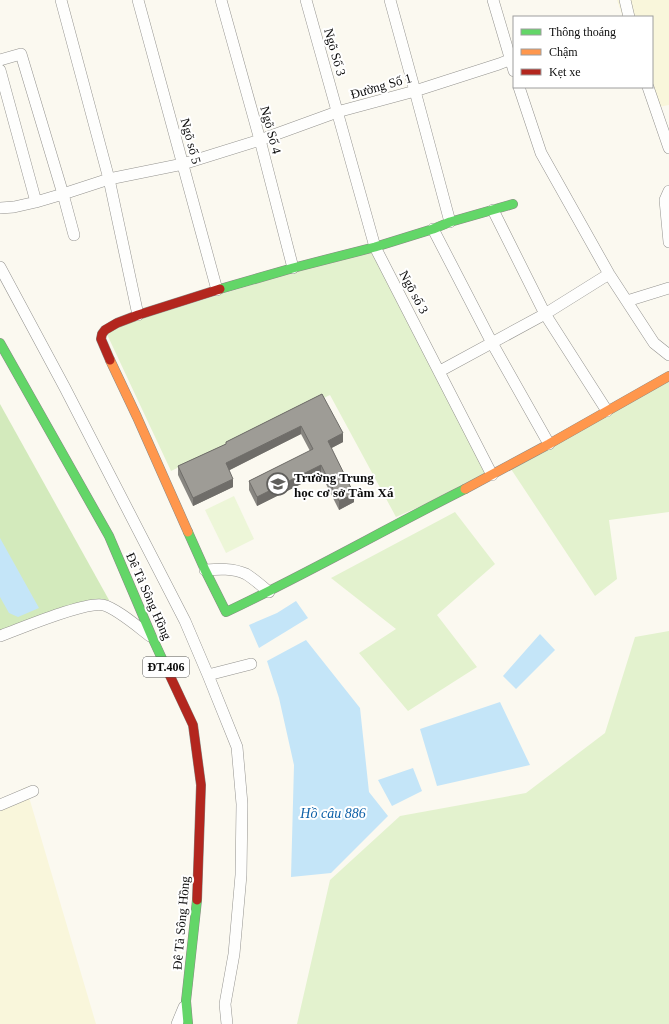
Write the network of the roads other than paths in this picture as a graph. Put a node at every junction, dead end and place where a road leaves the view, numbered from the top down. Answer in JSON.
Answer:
{"nodes":[{"id":1,"x":61,"y":0,"type":"edge"},
{"id":2,"x":138,"y":0,"type":"edge"},
{"id":3,"x":221,"y":0,"type":"edge"},
{"id":4,"x":306,"y":0,"type":"edge"},
{"id":5,"x":390,"y":0,"type":"edge"},
{"id":6,"x":493,"y":0,"type":"edge"},
{"id":7,"x":625,"y":0,"type":"edge"},
{"id":8,"x":628,"y":16,"type":"edge"},
{"id":9,"x":512,"y":58,"type":"edge"},
{"id":10,"x":0,"y":60,"type":"edge"},
{"id":11,"x":0,"y":70,"type":"edge"},
{"id":12,"x":519,"y":88,"type":"edge"},
{"id":13,"x":648,"y":88,"type":"edge"},
{"id":14,"x":416,"y":91,"type":"junction"},
{"id":15,"x":337,"y":112,"type":"junction"},
{"id":16,"x":260,"y":140,"type":"junction"},
{"id":17,"x":669,"y":148,"type":"edge"},
{"id":18,"x":183,"y":164,"type":"junction"},
{"id":19,"x":109,"y":179,"type":"junction"},
{"id":20,"x":669,"y":191,"type":"edge"},
{"id":21,"x":63,"y":194,"type":"junction"},
{"id":22,"x":36,"y":202,"type":"junction"},
{"id":23,"x":513,"y":204,"type":"dead end"},
{"id":24,"x":0,"y":208,"type":"edge"},
{"id":25,"x":494,"y":210,"type":"junction"},
{"id":26,"x":450,"y":222,"type":"junction"},
{"id":27,"x":433,"y":229,"type":"junction"},
{"id":28,"x":74,"y":235,"type":"dead end"},
{"id":29,"x":669,"y":242,"type":"edge"},
{"id":30,"x":375,"y":247,"type":"junction"},
{"id":31,"x":0,"y":267,"type":"edge"},
{"id":32,"x":293,"y":268,"type":"junction"},
{"id":33,"x":609,"y":274,"type":"junction"},
{"id":34,"x":669,"y":288,"type":"edge"},
{"id":35,"x":217,"y":290,"type":"junction"},
{"id":36,"x":627,"y":301,"type":"junction"},
{"id":37,"x":545,"y":314,"type":"junction"},
{"id":38,"x":138,"y":315,"type":"junction"},
{"id":39,"x":0,"y":343,"type":"edge"},
{"id":40,"x":492,"y":343,"type":"junction"},
{"id":41,"x":669,"y":355,"type":"edge"},
{"id":42,"x":440,"y":371,"type":"junction"},
{"id":43,"x":669,"y":376,"type":"edge"},
{"id":44,"x":607,"y":411,"type":"junction"},
{"id":45,"x":549,"y":444,"type":"junction"},
{"id":46,"x":492,"y":475,"type":"junction"},
{"id":47,"x":205,"y":570,"type":"junction"},
{"id":48,"x":269,"y":592,"type":"junction"},
{"id":49,"x":0,"y":636,"type":"edge"},
{"id":50,"x":152,"y":637,"type":"junction"},
{"id":51,"x":251,"y":664,"type":"dead end"},
{"id":52,"x":208,"y":675,"type":"junction"},
{"id":53,"x":33,"y":791,"type":"dead end"},
{"id":54,"x":0,"y":805,"type":"edge"},
{"id":55,"x":186,"y":1001,"type":"junction"},
{"id":56,"x":177,"y":1024,"type":"edge"},
{"id":57,"x":188,"y":1024,"type":"edge"},
{"id":58,"x":227,"y":1024,"type":"edge"}],
"edges":[{"from":1,"to":19,"type":"street"},
{"from":2,"to":18,"type":"street","name":"Ngõ số 5"},
{"from":3,"to":16,"type":"street","name":"Ngõ Số 4"},
{"from":4,"to":15,"type":"street","name":"Ngõ Số 3"},
{"from":5,"to":14,"type":"street"},
{"from":6,"to":9,"type":"street"},
{"from":7,"to":8,"type":"street"},
{"from":9,"to":14,"type":"street","name":"Đường Số 1"},
{"from":10,"to":21,"type":"street"},
{"from":11,"to":22,"type":"street"},
{"from":12,"to":33,"type":"street"},
{"from":13,"to":17,"type":"street"},
{"from":14,"to":15,"type":"street","name":"Đường Số 1"},
{"from":14,"to":26,"type":"street"},
{"from":15,"to":16,"type":"street","name":"Đường Số 1"},
{"from":15,"to":30,"type":"street","name":"Ngõ số 3"},
{"from":16,"to":18,"type":"street","name":"Đường Số 1"},
{"from":16,"to":32,"type":"street","name":"Ngõ Số 4"},
{"from":18,"to":19,"type":"street","name":"Đường Số 1"},
{"from":18,"to":35,"type":"street","name":"Ngõ số 5"},
{"from":19,"to":21,"type":"street","name":"Đường Số 1"},
{"from":19,"to":38,"type":"street"},
{"from":20,"to":29,"type":"street"},
{"from":21,"to":22,"type":"street","name":"Đường Số 1"},
{"from":21,"to":28,"type":"street"},
{"from":22,"to":24,"type":"street","name":"Đường Số 1"},
{"from":23,"to":25,"type":"street"},
{"from":25,"to":26,"type":"street"},
{"from":25,"to":37,"type":"street"},
{"from":26,"to":27,"type":"street"},
{"from":27,"to":30,"type":"street"},
{"from":27,"to":40,"type":"street"},
{"from":30,"to":32,"type":"street"},
{"from":30,"to":42,"type":"street","name":"Ngõ số 3"},
{"from":31,"to":52,"type":"street"},
{"from":32,"to":35,"type":"street"},
{"from":33,"to":36,"type":"street"},
{"from":33,"to":37,"type":"street"},
{"from":34,"to":36,"type":"street"},
{"from":35,"to":38,"type":"street"},
{"from":36,"to":41,"type":"street"},
{"from":37,"to":40,"type":"street"},
{"from":37,"to":44,"type":"street"},
{"from":38,"to":47,"type":"street"},
{"from":39,"to":50,"type":"street","name":"Đê Tả Sông Hồng","number":"ĐT.406"},
{"from":40,"to":42,"type":"street"},
{"from":40,"to":45,"type":"street"},
{"from":42,"to":46,"type":"street","name":"Ngõ số 3"},
{"from":43,"to":44,"type":"street"},
{"from":44,"to":45,"type":"street"},
{"from":45,"to":46,"type":"street"},
{"from":46,"to":48,"type":"street"},
{"from":47,"to":48,"type":"street"},
{"from":47,"to":48,"type":"street"},
{"from":49,"to":50,"type":"street"},
{"from":50,"to":55,"type":"street","name":"Đê Tả Sông Hồng","number":"ĐT.406"},
{"from":51,"to":52,"type":"street"},
{"from":52,"to":58,"type":"street"},
{"from":53,"to":54,"type":"street"},
{"from":55,"to":56,"type":"street"},
{"from":55,"to":57,"type":"street","name":"Đê Tả Sông Hồng","number":"ĐT.406"}]}
